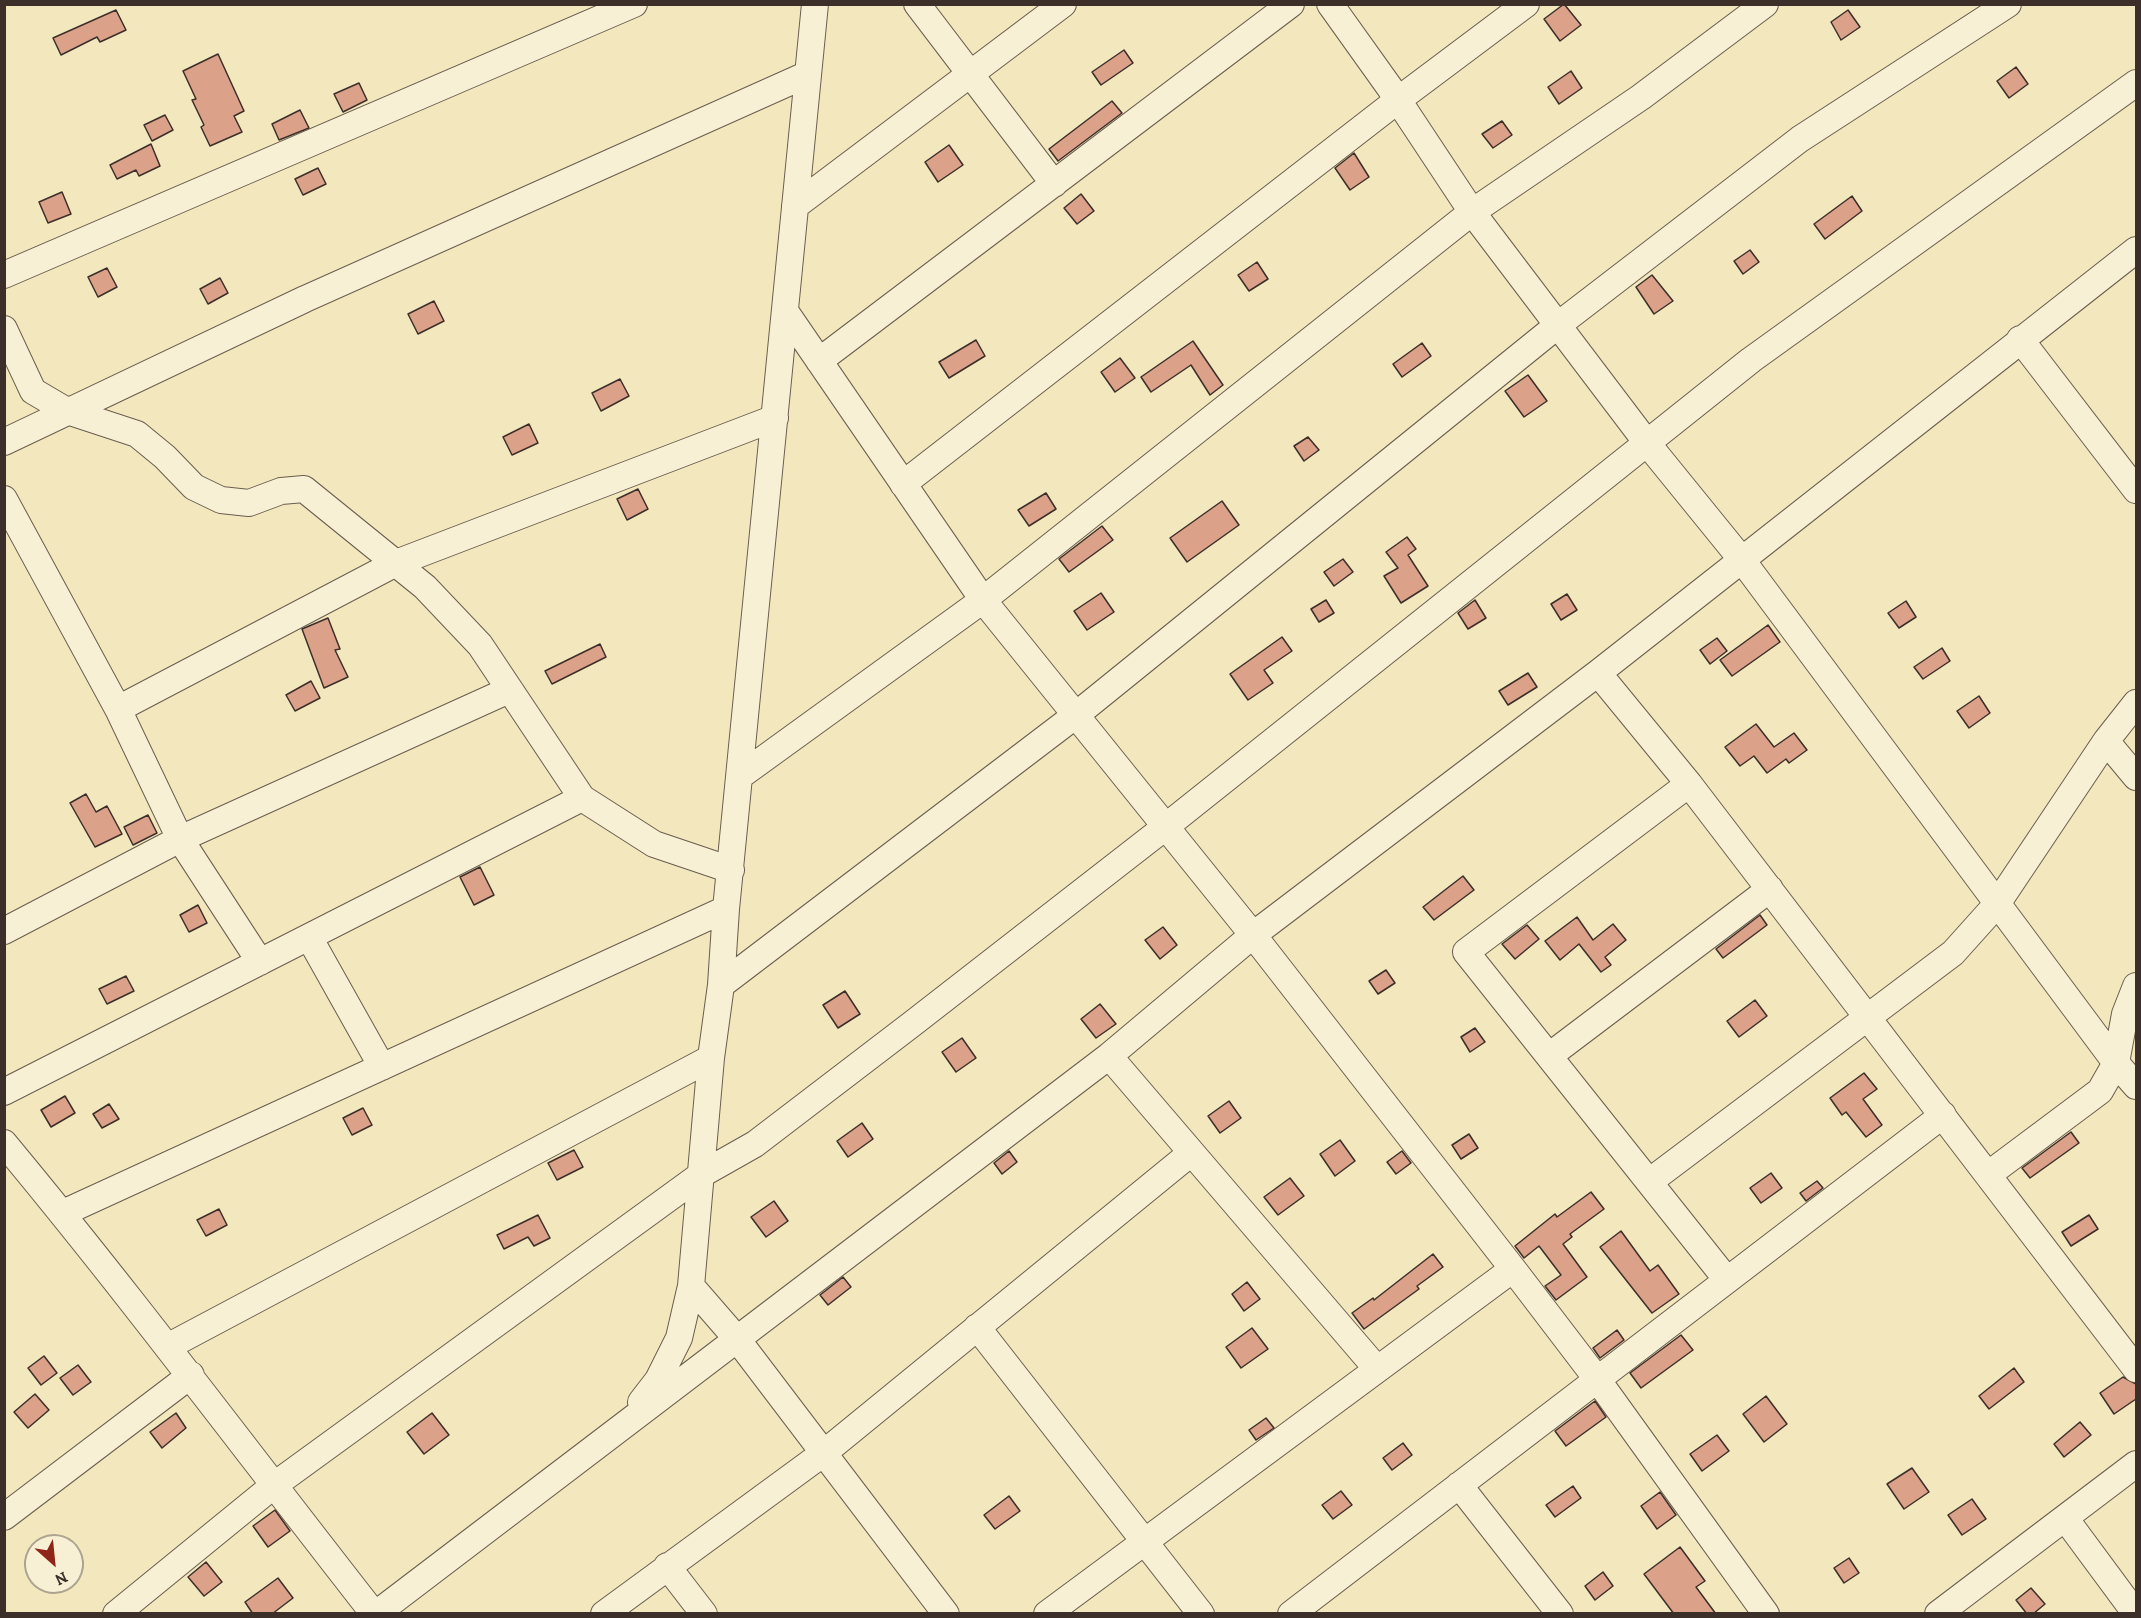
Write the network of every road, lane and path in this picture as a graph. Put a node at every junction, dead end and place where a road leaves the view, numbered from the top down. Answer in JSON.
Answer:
{"nodes":[{"id":1,"x":634,"y":4,"type":"edge"},
{"id":2,"x":815,"y":4,"type":"edge"},
{"id":3,"x":917,"y":4,"type":"edge"},
{"id":4,"x":1063,"y":4,"type":"edge"},
{"id":5,"x":1291,"y":4,"type":"edge"},
{"id":6,"x":1330,"y":4,"type":"edge"},
{"id":7,"x":1526,"y":4,"type":"edge"},
{"id":8,"x":1765,"y":4,"type":"edge"},
{"id":9,"x":2008,"y":4,"type":"edge"},
{"id":10,"x":808,"y":74,"type":"junction"},
{"id":11,"x":971,"y":75,"type":"junction"},
{"id":12,"x":2136,"y":83,"type":"edge"},
{"id":13,"x":1398,"y":100,"type":"junction"},
{"id":14,"x":1054,"y":184,"type":"junction"},
{"id":15,"x":795,"y":206,"type":"junction"},
{"id":16,"x":1472,"y":212,"type":"junction"},
{"id":17,"x":2136,"y":250,"type":"edge"},
{"id":18,"x":4,"y":275,"type":"edge"},
{"id":19,"x":785,"y":311,"type":"junction"},
{"id":20,"x":1557,"y":325,"type":"junction"},
{"id":21,"x":4,"y":329,"type":"edge"},
{"id":22,"x":2020,"y":339,"type":"junction"},
{"id":23,"x":819,"y":361,"type":"junction"},
{"id":24,"x":67,"y":411,"type":"junction"},
{"id":25,"x":775,"y":418,"type":"junction"},
{"id":26,"x":4,"y":442,"type":"edge"},
{"id":27,"x":1647,"y":443,"type":"junction"},
{"id":28,"x":903,"y":484,"type":"junction"},
{"id":29,"x":2136,"y":490,"type":"edge"},
{"id":30,"x":4,"y":499,"type":"edge"},
{"id":31,"x":1742,"y":560,"type":"junction"},
{"id":32,"x":396,"y":563,"type":"junction"},
{"id":33,"x":983,"y":600,"type":"junction"},
{"id":34,"x":1598,"y":674,"type":"junction"},
{"id":35,"x":509,"y":690,"type":"junction"},
{"id":36,"x":2136,"y":703,"type":"edge"},
{"id":37,"x":118,"y":709,"type":"junction"},
{"id":38,"x":1076,"y":715,"type":"junction"},
{"id":39,"x":2106,"y":741,"type":"junction"},
{"id":40,"x":740,"y":776,"type":"junction"},
{"id":41,"x":2136,"y":777,"type":"edge"},
{"id":42,"x":1689,"y":784,"type":"junction"},
{"id":43,"x":582,"y":798,"type":"junction"},
{"id":44,"x":1164,"y":828,"type":"junction"},
{"id":45,"x":180,"y":839,"type":"junction"},
{"id":46,"x":731,"y":870,"type":"junction"},
{"id":47,"x":1770,"y":889,"type":"junction"},
{"id":48,"x":1997,"y":904,"type":"junction"},
{"id":49,"x":726,"y":909,"type":"junction"},
{"id":50,"x":4,"y":931,"type":"edge"},
{"id":51,"x":1252,"y":935,"type":"junction"},
{"id":52,"x":309,"y":937,"type":"junction"},
{"id":53,"x":260,"y":962,"type":"junction"},
{"id":54,"x":721,"y":985,"type":"junction"},
{"id":55,"x":2136,"y":986,"type":"edge"},
{"id":56,"x":1869,"y":1018,"type":"junction"},
{"id":57,"x":1109,"y":1056,"type":"junction"},
{"id":58,"x":1549,"y":1056,"type":"junction"},
{"id":59,"x":711,"y":1058,"type":"junction"},
{"id":60,"x":2116,"y":1063,"type":"junction"},
{"id":61,"x":382,"y":1067,"type":"junction"},
{"id":62,"x":2136,"y":1086,"type":"edge"},
{"id":63,"x":4,"y":1092,"type":"edge"},
{"id":64,"x":1943,"y":1115,"type":"junction"},
{"id":65,"x":4,"y":1143,"type":"edge"},
{"id":66,"x":1191,"y":1153,"type":"junction"},
{"id":67,"x":702,"y":1174,"type":"junction"},
{"id":68,"x":1989,"y":1174,"type":"junction"},
{"id":69,"x":1649,"y":1182,"type":"junction"},
{"id":70,"x":63,"y":1213,"type":"junction"},
{"id":71,"x":1513,"y":1269,"type":"junction"},
{"id":72,"x":1727,"y":1280,"type":"junction"},
{"id":73,"x":691,"y":1287,"type":"junction"},
{"id":74,"x":977,"y":1327,"type":"junction"},
{"id":75,"x":737,"y":1339,"type":"junction"},
{"id":76,"x":169,"y":1346,"type":"junction"},
{"id":77,"x":1377,"y":1369,"type":"junction"},
{"id":78,"x":2136,"y":1369,"type":"edge"},
{"id":79,"x":191,"y":1375,"type":"junction"},
{"id":80,"x":1597,"y":1379,"type":"junction"},
{"id":81,"x":622,"y":1426,"type":"junction"},
{"id":82,"x":825,"y":1452,"type":"junction"},
{"id":83,"x":2136,"y":1464,"type":"edge"},
{"id":84,"x":1459,"y":1485,"type":"junction"},
{"id":85,"x":273,"y":1486,"type":"junction"},
{"id":86,"x":4,"y":1517,"type":"edge"},
{"id":87,"x":2065,"y":1518,"type":"junction"},
{"id":88,"x":1144,"y":1541,"type":"junction"},
{"id":89,"x":667,"y":1566,"type":"junction"},
{"id":90,"x":116,"y":1614,"type":"edge"},
{"id":91,"x":375,"y":1614,"type":"edge"},
{"id":92,"x":604,"y":1614,"type":"edge"},
{"id":93,"x":705,"y":1614,"type":"edge"},
{"id":94,"x":946,"y":1614,"type":"edge"},
{"id":95,"x":1047,"y":1614,"type":"edge"},
{"id":96,"x":1201,"y":1614,"type":"edge"},
{"id":97,"x":1291,"y":1614,"type":"edge"},
{"id":98,"x":1560,"y":1614,"type":"edge"},
{"id":99,"x":1766,"y":1614,"type":"edge"},
{"id":100,"x":1938,"y":1614,"type":"edge"},
{"id":101,"x":2136,"y":1614,"type":"edge"}],
"edges":[{"from":1,"to":18,"type":"street"},
{"from":2,"to":10,"type":"street"},
{"from":3,"to":11,"type":"street"},
{"from":4,"to":11,"type":"street"},
{"from":5,"to":14,"type":"street"},
{"from":6,"to":13,"type":"street"},
{"from":7,"to":13,"type":"street"},
{"from":8,"to":16,"type":"street"},
{"from":9,"to":20,"type":"street"},
{"from":10,"to":15,"type":"street"},
{"from":10,"to":24,"type":"street"},
{"from":11,"to":14,"type":"street"},
{"from":11,"to":15,"type":"street"},
{"from":12,"to":27,"type":"street"},
{"from":13,"to":16,"type":"street"},
{"from":13,"to":28,"type":"street"},
{"from":14,"to":23,"type":"street"},
{"from":15,"to":19,"type":"street"},
{"from":16,"to":20,"type":"street"},
{"from":16,"to":33,"type":"street"},
{"from":17,"to":22,"type":"street"},
{"from":19,"to":23,"type":"street"},
{"from":19,"to":25,"type":"street"},
{"from":20,"to":27,"type":"street"},
{"from":20,"to":38,"type":"street"},
{"from":21,"to":24,"type":"street"},
{"from":22,"to":29,"type":"street"},
{"from":22,"to":31,"type":"street"},
{"from":23,"to":28,"type":"street"},
{"from":24,"to":26,"type":"street"},
{"from":24,"to":32,"type":"street"},
{"from":25,"to":32,"type":"street"},
{"from":25,"to":40,"type":"street"},
{"from":27,"to":31,"type":"street"},
{"from":27,"to":44,"type":"street"},
{"from":28,"to":33,"type":"street"},
{"from":30,"to":37,"type":"street"},
{"from":31,"to":34,"type":"street"},
{"from":31,"to":48,"type":"street"},
{"from":32,"to":35,"type":"street"},
{"from":32,"to":37,"type":"street"},
{"from":33,"to":38,"type":"street"},
{"from":33,"to":40,"type":"street"},
{"from":34,"to":42,"type":"street"},
{"from":34,"to":51,"type":"street"},
{"from":35,"to":43,"type":"street"},
{"from":35,"to":45,"type":"street"},
{"from":36,"to":39,"type":"street"},
{"from":37,"to":45,"type":"street"},
{"from":38,"to":44,"type":"street"},
{"from":38,"to":54,"type":"street"},
{"from":39,"to":41,"type":"street"},
{"from":39,"to":48,"type":"street"},
{"from":40,"to":46,"type":"street"},
{"from":42,"to":47,"type":"street"},
{"from":42,"to":58,"type":"street"},
{"from":43,"to":46,"type":"street"},
{"from":43,"to":52,"type":"street"},
{"from":44,"to":51,"type":"street"},
{"from":44,"to":67,"type":"street"},
{"from":45,"to":50,"type":"street"},
{"from":45,"to":53,"type":"street"},
{"from":46,"to":49,"type":"street"},
{"from":47,"to":56,"type":"street"},
{"from":47,"to":58,"type":"street"},
{"from":48,"to":56,"type":"street"},
{"from":48,"to":60,"type":"street"},
{"from":49,"to":54,"type":"street"},
{"from":49,"to":61,"type":"street"},
{"from":51,"to":57,"type":"street"},
{"from":51,"to":71,"type":"street"},
{"from":52,"to":53,"type":"street"},
{"from":52,"to":61,"type":"street"},
{"from":53,"to":63,"type":"street"},
{"from":54,"to":59,"type":"street"},
{"from":55,"to":60,"type":"street"},
{"from":56,"to":64,"type":"street"},
{"from":56,"to":69,"type":"street"},
{"from":57,"to":66,"type":"street"},
{"from":57,"to":75,"type":"street"},
{"from":58,"to":69,"type":"street"},
{"from":59,"to":67,"type":"street"},
{"from":59,"to":76,"type":"street"},
{"from":60,"to":62,"type":"street"},
{"from":60,"to":68,"type":"street"},
{"from":61,"to":70,"type":"street"},
{"from":64,"to":68,"type":"street"},
{"from":64,"to":72,"type":"street"},
{"from":65,"to":70,"type":"street"},
{"from":66,"to":74,"type":"street"},
{"from":66,"to":77,"type":"street"},
{"from":67,"to":73,"type":"street"},
{"from":67,"to":85,"type":"street"},
{"from":68,"to":78,"type":"street"},
{"from":69,"to":72,"type":"street"},
{"from":70,"to":76,"type":"street"},
{"from":71,"to":77,"type":"street"},
{"from":71,"to":80,"type":"street"},
{"from":72,"to":80,"type":"street"},
{"from":73,"to":75,"type":"street"},
{"from":73,"to":81,"type":"street"},
{"from":74,"to":82,"type":"street"},
{"from":74,"to":88,"type":"street"},
{"from":75,"to":81,"type":"street"},
{"from":75,"to":82,"type":"street"},
{"from":76,"to":79,"type":"street"},
{"from":77,"to":88,"type":"street"},
{"from":79,"to":85,"type":"street"},
{"from":79,"to":86,"type":"street"},
{"from":80,"to":84,"type":"street"},
{"from":80,"to":99,"type":"street"},
{"from":81,"to":91,"type":"street"},
{"from":82,"to":89,"type":"street"},
{"from":82,"to":94,"type":"street"},
{"from":83,"to":87,"type":"street"},
{"from":84,"to":97,"type":"street"},
{"from":84,"to":98,"type":"street"},
{"from":85,"to":90,"type":"street"},
{"from":85,"to":91,"type":"street"},
{"from":87,"to":100,"type":"street"},
{"from":87,"to":101,"type":"street"},
{"from":88,"to":95,"type":"street"},
{"from":88,"to":96,"type":"street"},
{"from":89,"to":92,"type":"street"},
{"from":89,"to":93,"type":"street"}]}
